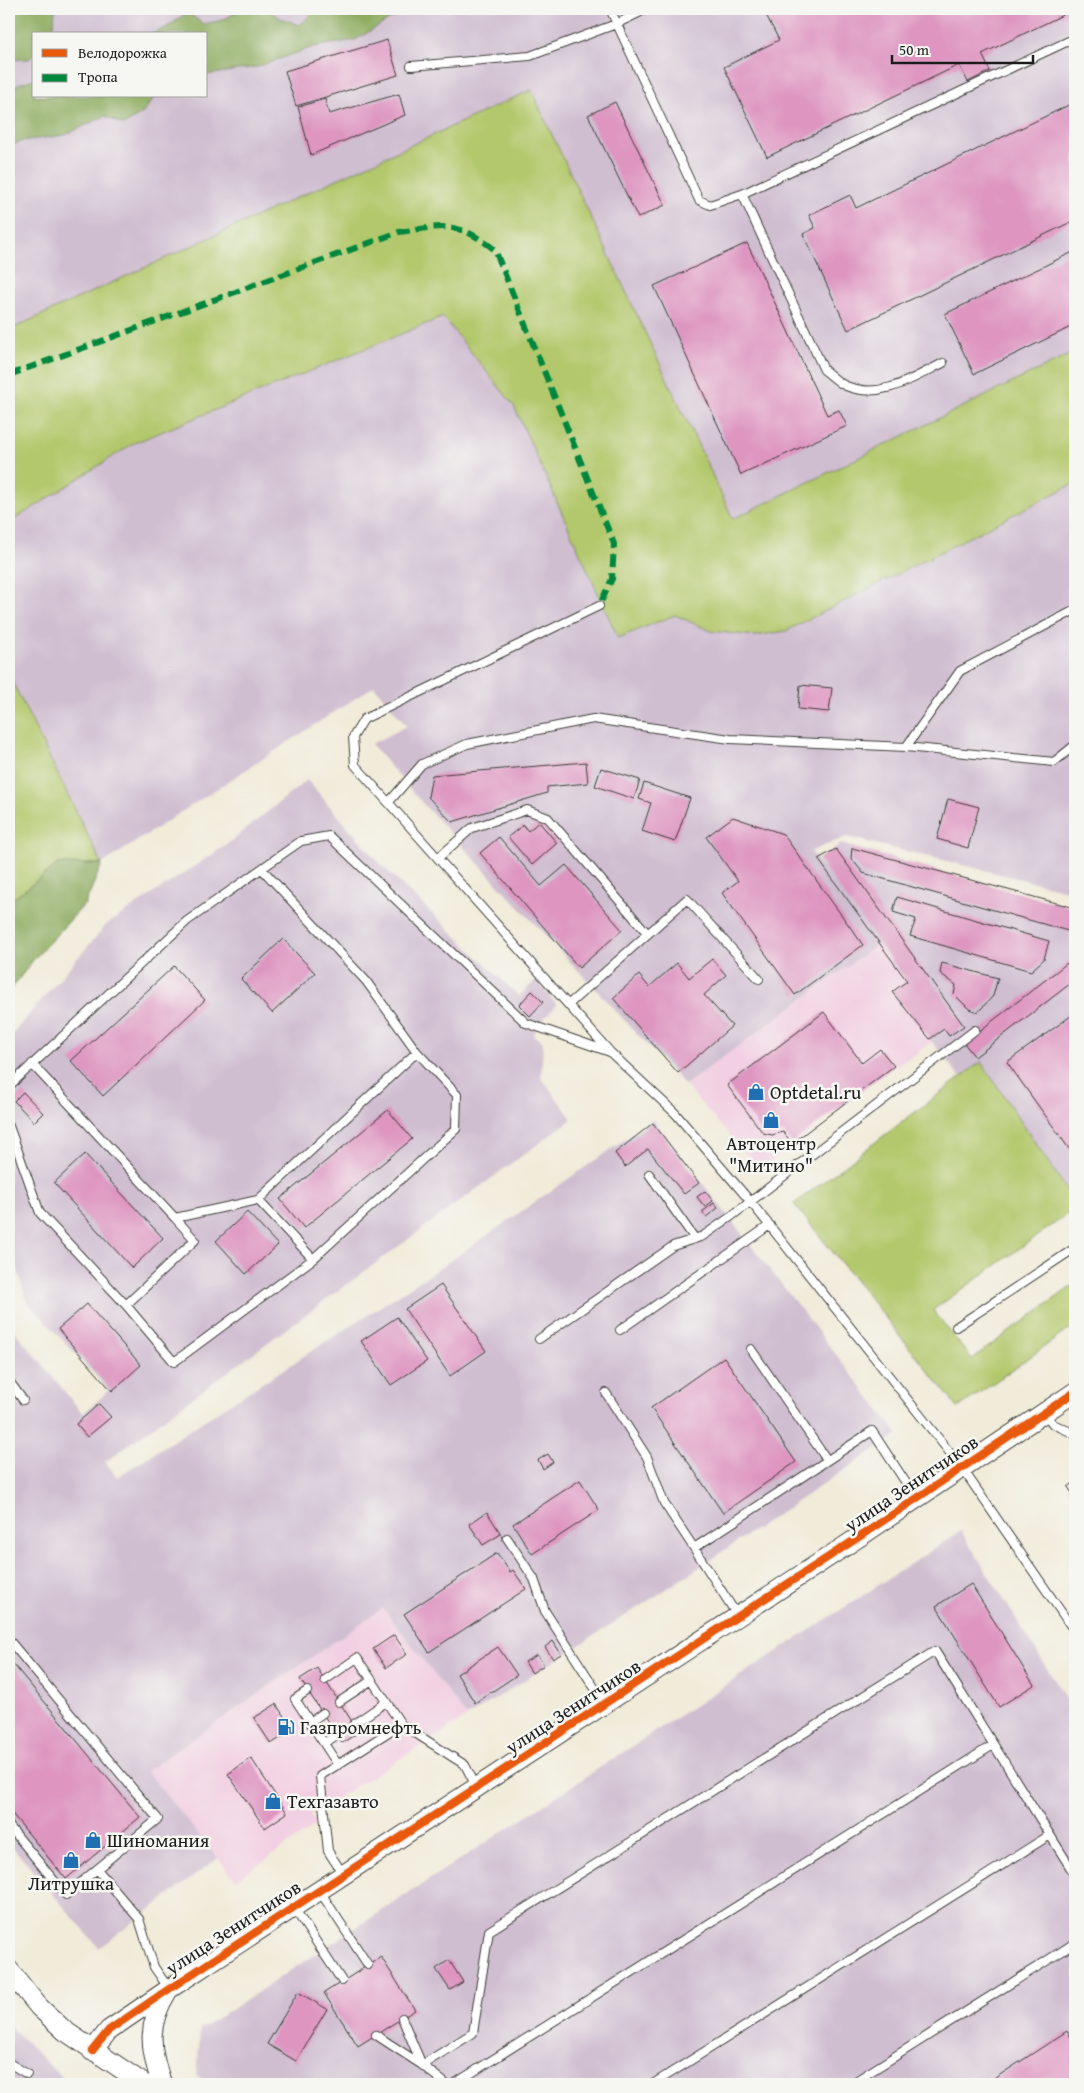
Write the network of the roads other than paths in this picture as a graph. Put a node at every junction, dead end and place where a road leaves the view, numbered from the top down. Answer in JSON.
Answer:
{"nodes":[{"id":1,"x":610,"y":9,"type":"edge"},
{"id":2,"x":647,"y":9,"type":"edge"},
{"id":3,"x":616,"y":24,"type":"junction"},
{"id":4,"x":1075,"y":38,"type":"edge"},
{"id":5,"x":411,"y":66,"type":"dead end"},
{"id":6,"x":742,"y":194,"type":"junction"},
{"id":7,"x":943,"y":363,"type":"dead end"},
{"id":8,"x":600,"y":606,"type":"dead end"},
{"id":9,"x":1075,"y":610,"type":"edge"},
{"id":10,"x":1075,"y":745,"type":"edge"},
{"id":11,"x":906,"y":747,"type":"junction"},
{"id":12,"x":388,"y":802,"type":"junction"},
{"id":13,"x":438,"y":858,"type":"junction"},
{"id":14,"x":262,"y":868,"type":"junction"},
{"id":15,"x":648,"y":934,"type":"junction"},
{"id":16,"x":759,"y":979,"type":"dead end"},
{"id":17,"x":568,"y":1004,"type":"junction"},
{"id":18,"x":975,"y":1030,"type":"dead end"},
{"id":19,"x":417,"y":1052,"type":"junction"},
{"id":20,"x":612,"y":1053,"type":"junction"},
{"id":21,"x":32,"y":1064,"type":"junction"},
{"id":22,"x":9,"y":1086,"type":"edge"},
{"id":23,"x":9,"y":1126,"type":"edge"},
{"id":24,"x":649,"y":1174,"type":"dead end"},
{"id":25,"x":258,"y":1200,"type":"junction"},
{"id":26,"x":750,"y":1201,"type":"junction"},
{"id":27,"x":174,"y":1218,"type":"junction"},
{"id":28,"x":770,"y":1226,"type":"junction"},
{"id":29,"x":694,"y":1239,"type":"junction"},
{"id":30,"x":1075,"y":1248,"type":"edge"},
{"id":31,"x":313,"y":1259,"type":"junction"},
{"id":32,"x":126,"y":1305,"type":"junction"},
{"id":33,"x":956,"y":1327,"type":"dead end"},
{"id":34,"x":620,"y":1330,"type":"dead end"},
{"id":35,"x":539,"y":1340,"type":"dead end"},
{"id":36,"x":751,"y":1349,"type":"dead end"},
{"id":37,"x":9,"y":1381,"type":"edge"},
{"id":38,"x":1075,"y":1392,"type":"edge"},
{"id":39,"x":606,"y":1393,"type":"dead end"},
{"id":40,"x":23,"y":1400,"type":"dead end"},
{"id":41,"x":1044,"y":1414,"type":"junction"},
{"id":42,"x":1075,"y":1434,"type":"edge"},
{"id":43,"x":828,"y":1460,"type":"junction"},
{"id":44,"x":962,"y":1468,"type":"junction"},
{"id":45,"x":917,"y":1499,"type":"junction"},
{"id":46,"x":507,"y":1538,"type":"dead end"},
{"id":47,"x":694,"y":1548,"type":"junction"},
{"id":48,"x":738,"y":1616,"type":"junction"},
{"id":49,"x":1075,"y":1632,"type":"edge"},
{"id":50,"x":9,"y":1640,"type":"edge"},
{"id":51,"x":324,"y":1680,"type":"dead end"},
{"id":52,"x":372,"y":1680,"type":"junction"},
{"id":53,"x":308,"y":1691,"type":"dead end"},
{"id":54,"x":339,"y":1702,"type":"dead end"},
{"id":55,"x":386,"y":1702,"type":"junction"},
{"id":56,"x":605,"y":1704,"type":"junction"},
{"id":57,"x":322,"y":1714,"type":"dead end"},
{"id":58,"x":310,"y":1722,"type":"junction"},
{"id":59,"x":354,"y":1724,"type":"dead end"},
{"id":60,"x":401,"y":1724,"type":"junction"},
{"id":61,"x":337,"y":1735,"type":"dead end"},
{"id":62,"x":324,"y":1744,"type":"junction"},
{"id":63,"x":993,"y":1744,"type":"junction"},
{"id":64,"x":338,"y":1765,"type":"junction"},
{"id":65,"x":477,"y":1788,"type":"junction"},
{"id":66,"x":9,"y":1826,"type":"edge"},
{"id":67,"x":1050,"y":1835,"type":"junction"},
{"id":68,"x":98,"y":1869,"type":"junction"},
{"id":69,"x":343,"y":1874,"type":"junction"},
{"id":70,"x":1075,"y":1875,"type":"edge"},
{"id":71,"x":320,"y":1890,"type":"junction"},
{"id":72,"x":294,"y":1907,"type":"junction"},
{"id":73,"x":1075,"y":1943,"type":"edge"},
{"id":74,"x":368,"y":1965,"type":"dead end"},
{"id":75,"x":342,"y":1981,"type":"dead end"},
{"id":76,"x":13,"y":1982,"type":"edge"},
{"id":77,"x":169,"y":1989,"type":"junction"},
{"id":78,"x":402,"y":2018,"type":"dead end"},
{"id":79,"x":376,"y":2035,"type":"dead end"},
{"id":80,"x":92,"y":2051,"type":"junction"},
{"id":81,"x":9,"y":2063,"type":"edge"},
{"id":82,"x":422,"y":2065,"type":"junction"},
{"id":83,"x":27,"y":2074,"type":"dead end"},
{"id":84,"x":144,"y":2084,"type":"edge"},
{"id":85,"x":162,"y":2084,"type":"edge"},
{"id":86,"x":446,"y":2084,"type":"edge"},
{"id":87,"x":454,"y":2084,"type":"edge"},
{"id":88,"x":653,"y":2084,"type":"edge"},
{"id":89,"x":852,"y":2084,"type":"edge"}],
"edges":[{"from":1,"to":3,"type":"lane"},
{"from":2,"to":3,"type":"lane"},
{"from":3,"to":5,"type":"lane"},
{"from":3,"to":6,"type":"lane"},
{"from":4,"to":6,"type":"lane"},
{"from":6,"to":7,"type":"lane"},
{"from":8,"to":12,"type":"lane"},
{"from":9,"to":11,"type":"lane"},
{"from":10,"to":11,"type":"lane"},
{"from":11,"to":12,"type":"lane"},
{"from":12,"to":13,"type":"lane"},
{"from":13,"to":15,"type":"lane"},
{"from":13,"to":17,"type":"lane"},
{"from":14,"to":19,"type":"lane"},
{"from":14,"to":20,"type":"lane"},
{"from":14,"to":21,"type":"lane"},
{"from":15,"to":16,"type":"lane"},
{"from":15,"to":17,"type":"lane"},
{"from":17,"to":20,"type":"lane"},
{"from":18,"to":26,"type":"lane"},
{"from":19,"to":25,"type":"lane"},
{"from":19,"to":31,"type":"lane"},
{"from":20,"to":26,"type":"lane"},
{"from":21,"to":22,"type":"lane"},
{"from":21,"to":27,"type":"lane"},
{"from":23,"to":32,"type":"lane"},
{"from":24,"to":29,"type":"lane"},
{"from":25,"to":27,"type":"lane"},
{"from":25,"to":31,"type":"lane"},
{"from":26,"to":28,"type":"lane"},
{"from":26,"to":29,"type":"lane"},
{"from":27,"to":32,"type":"lane"},
{"from":28,"to":34,"type":"lane"},
{"from":28,"to":44,"type":"lane"},
{"from":29,"to":35,"type":"lane"},
{"from":30,"to":33,"type":"lane"},
{"from":31,"to":32,"type":"lane"},
{"from":36,"to":43,"type":"lane"},
{"from":37,"to":40,"type":"lane"},
{"from":38,"to":41,"type":"street","name":"улица Зенитчиков"},
{"from":39,"to":47,"type":"lane"},
{"from":41,"to":42,"type":"lane"},
{"from":41,"to":44,"type":"street","name":"улица Зенитчиков"},
{"from":43,"to":45,"type":"lane"},
{"from":43,"to":47,"type":"lane"},
{"from":44,"to":45,"type":"street","name":"улица Зенитчиков"},
{"from":44,"to":49,"type":"lane"},
{"from":45,"to":48,"type":"street","name":"улица Зенитчиков"},
{"from":46,"to":56,"type":"lane"},
{"from":47,"to":48,"type":"lane"},
{"from":48,"to":56,"type":"street","name":"улица Зенитчиков"},
{"from":50,"to":68,"type":"lane"},
{"from":51,"to":52,"type":"lane"},
{"from":52,"to":54,"type":"lane"},
{"from":52,"to":55,"type":"lane"},
{"from":53,"to":58,"type":"lane"},
{"from":55,"to":59,"type":"lane"},
{"from":55,"to":60,"type":"lane"},
{"from":56,"to":65,"type":"street","name":"улица Зенитчиков"},
{"from":57,"to":58,"type":"lane"},
{"from":58,"to":62,"type":"lane"},
{"from":60,"to":64,"type":"lane"},
{"from":60,"to":65,"type":"lane"},
{"from":61,"to":62,"type":"lane"},
{"from":62,"to":64,"type":"lane"},
{"from":63,"to":67,"type":"lane"},
{"from":63,"to":82,"type":"lane"},
{"from":63,"to":87,"type":"lane"},
{"from":64,"to":69,"type":"lane"},
{"from":65,"to":69,"type":"street","name":"улица Зенитчиков"},
{"from":66,"to":68,"type":"lane"},
{"from":67,"to":70,"type":"lane"},
{"from":67,"to":88,"type":"lane"},
{"from":68,"to":77,"type":"lane"},
{"from":69,"to":71,"type":"street","name":"улица Зенитчиков"},
{"from":71,"to":72,"type":"street","name":"улица Зенитчиков"},
{"from":71,"to":74,"type":"lane"},
{"from":72,"to":75,"type":"lane"},
{"from":72,"to":77,"type":"street","name":"улица Зенитчиков"},
{"from":73,"to":89,"type":"lane"},
{"from":76,"to":80,"type":"street"},
{"from":77,"to":80,"type":"street","name":"улица Зенитчиков"},
{"from":77,"to":85,"type":"street"},
{"from":78,"to":82,"type":"lane"},
{"from":79,"to":82,"type":"lane"},
{"from":80,"to":84,"type":"street"},
{"from":81,"to":83,"type":"lane"},
{"from":82,"to":86,"type":"lane"}]}
